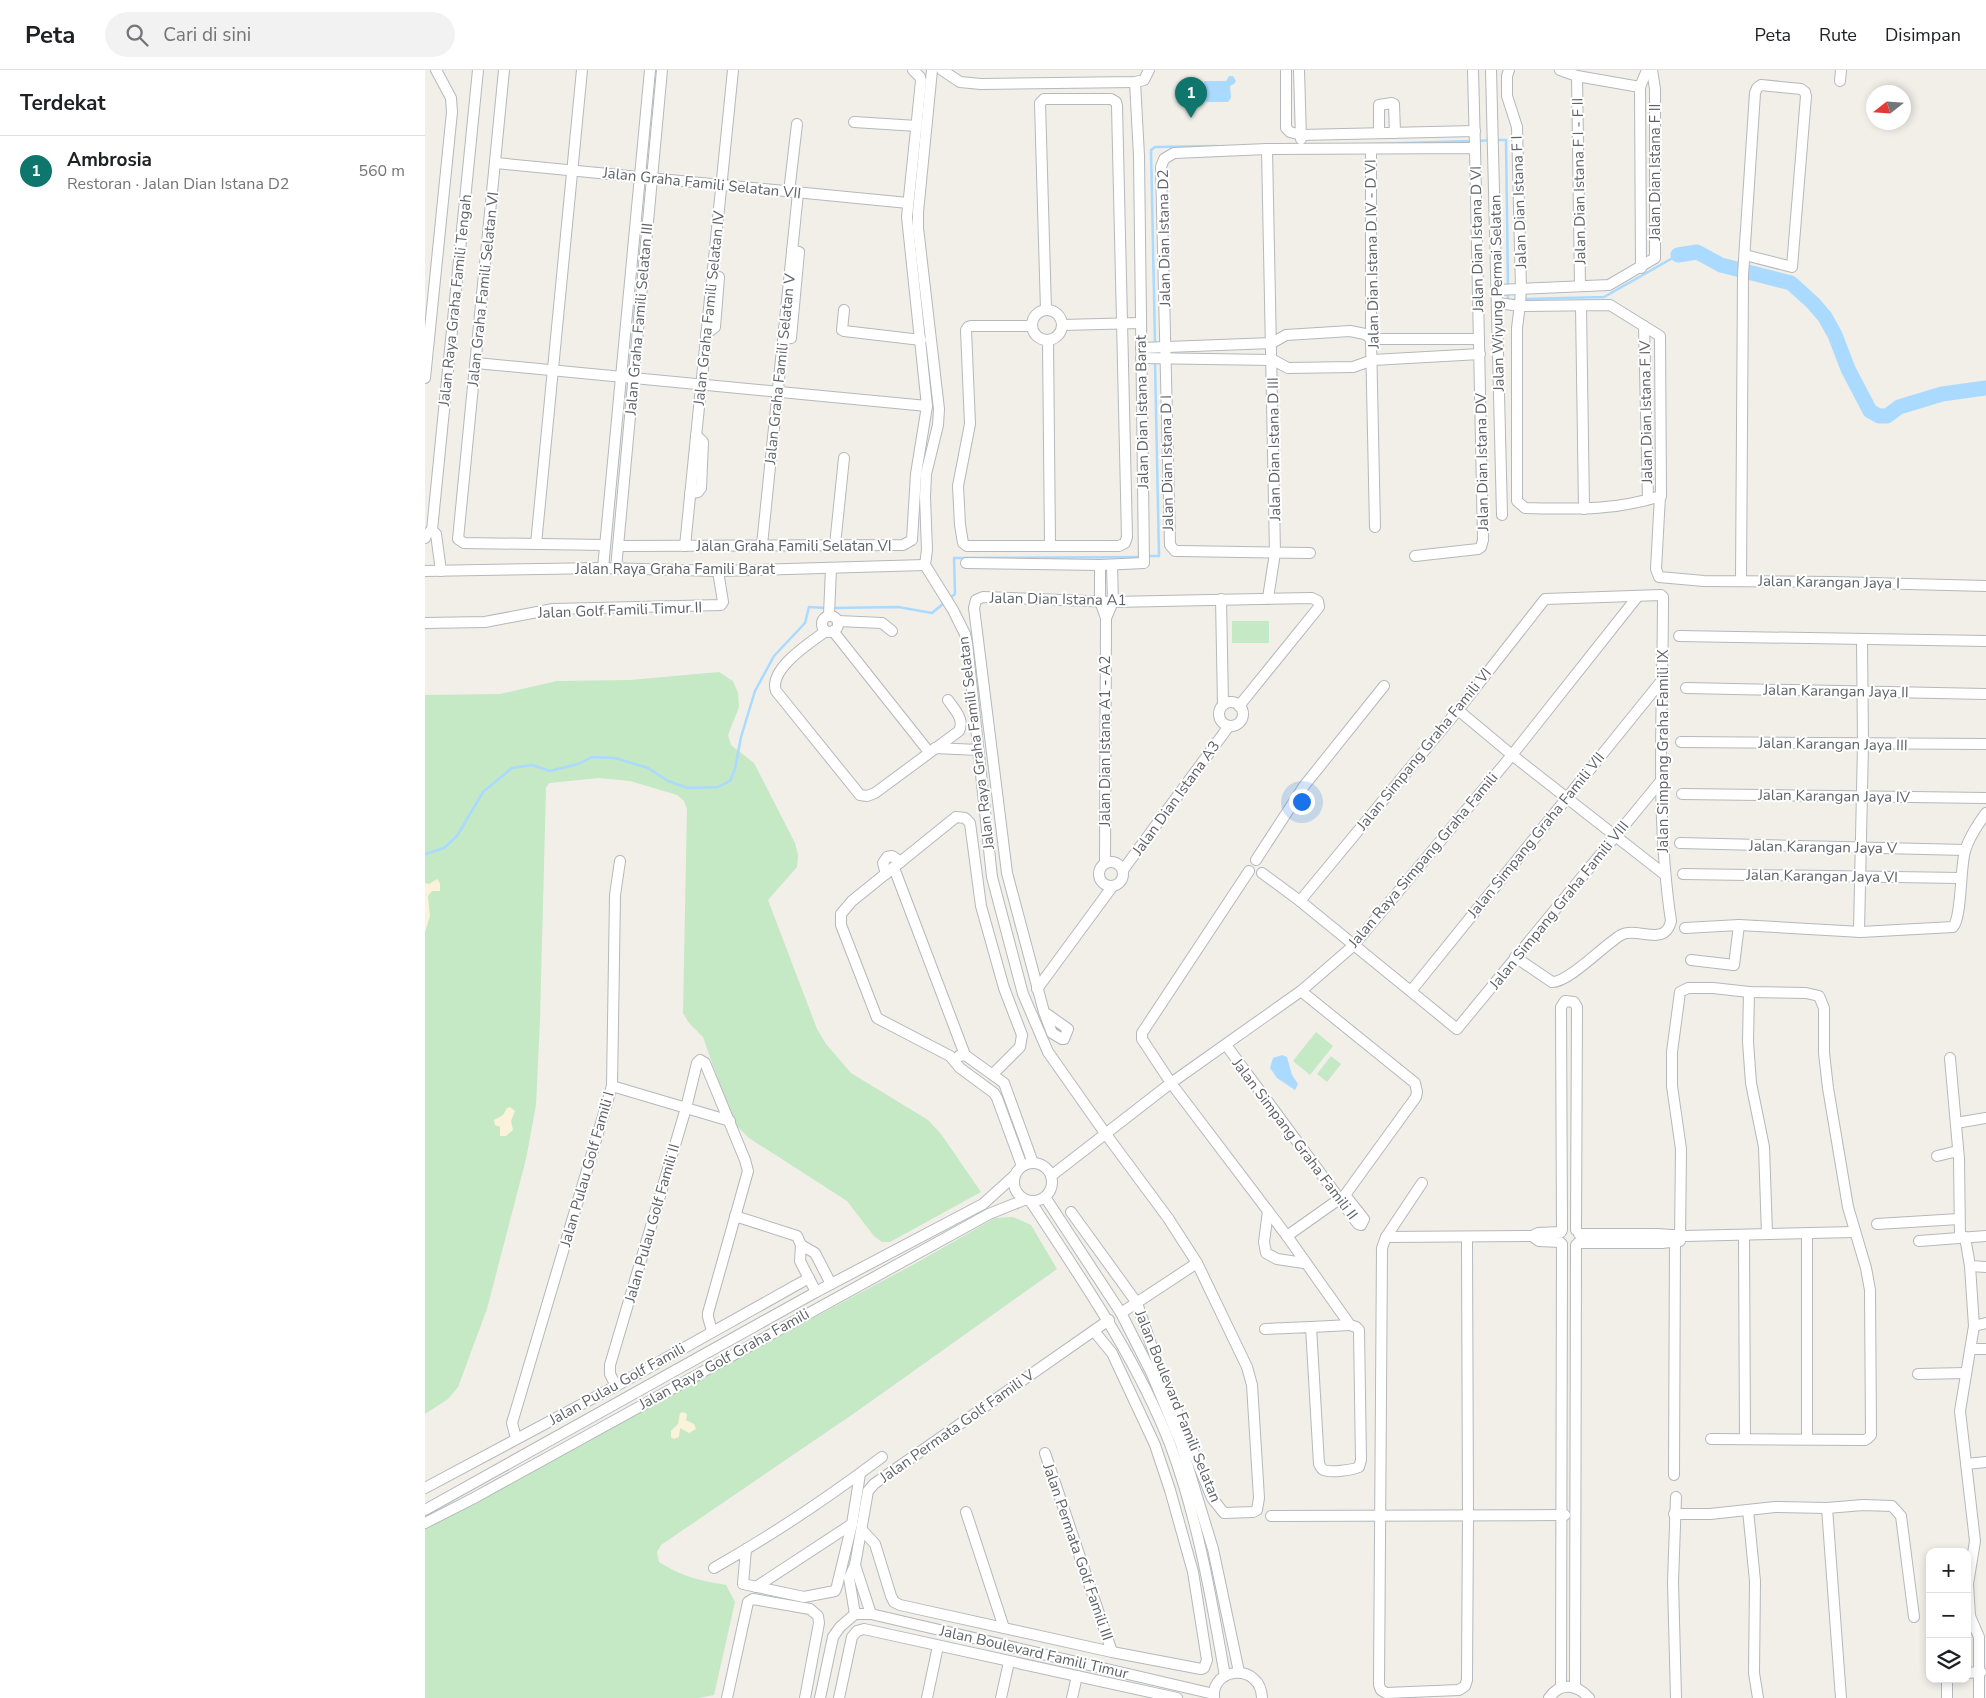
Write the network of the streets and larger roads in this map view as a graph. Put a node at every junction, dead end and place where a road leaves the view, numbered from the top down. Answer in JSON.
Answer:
{"nodes":[{"id":1,"x":436,"y":70,"type":"edge"},
{"id":2,"x":478,"y":70,"type":"edge"},
{"id":3,"x":504,"y":70,"type":"edge"},
{"id":4,"x":583,"y":70,"type":"edge"},
{"id":5,"x":650,"y":70,"type":"edge"},
{"id":6,"x":662,"y":70,"type":"edge"},
{"id":7,"x":733,"y":70,"type":"edge"},
{"id":8,"x":913,"y":70,"type":"edge"},
{"id":9,"x":932,"y":70,"type":"edge"},
{"id":10,"x":942,"y":70,"type":"edge"},
{"id":11,"x":1149,"y":70,"type":"edge"},
{"id":12,"x":1285,"y":70,"type":"edge"},
{"id":13,"x":1299,"y":70,"type":"edge"},
{"id":14,"x":1473,"y":70,"type":"edge"},
{"id":15,"x":1491,"y":70,"type":"edge"},
{"id":16,"x":1509,"y":70,"type":"edge"},
{"id":17,"x":1560,"y":70,"type":"edge"},
{"id":18,"x":1647,"y":70,"type":"edge"},
{"id":19,"x":1652,"y":70,"type":"edge"},
{"id":20,"x":1577,"y":76,"type":"junction"},
{"id":21,"x":1135,"y":82,"type":"junction"},
{"id":22,"x":1640,"y":87,"type":"junction"},
{"id":23,"x":853,"y":122,"type":"dead end"},
{"id":24,"x":797,"y":124,"type":"dead end"},
{"id":25,"x":917,"y":126,"type":"junction"},
{"id":26,"x":1379,"y":133,"type":"junction"},
{"id":27,"x":1395,"y":133,"type":"junction"},
{"id":28,"x":1475,"y":139,"type":"junction"},
{"id":29,"x":1301,"y":142,"type":"junction"},
{"id":30,"x":1267,"y":149,"type":"junction"},
{"id":31,"x":1371,"y":149,"type":"junction"},
{"id":32,"x":496,"y":163,"type":"junction"},
{"id":33,"x":573,"y":170,"type":"junction"},
{"id":34,"x":640,"y":177,"type":"junction"},
{"id":35,"x":652,"y":178,"type":"junction"},
{"id":36,"x":721,"y":185,"type":"junction"},
{"id":37,"x":794,"y":192,"type":"junction"},
{"id":38,"x":908,"y":203,"type":"junction"},
{"id":39,"x":1744,"y":259,"type":"junction"},
{"id":40,"x":1641,"y":268,"type":"junction"},
{"id":41,"x":1580,"y":286,"type":"junction"},
{"id":42,"x":1500,"y":290,"type":"junction"},
{"id":43,"x":1519,"y":290,"type":"junction"},
{"id":44,"x":1498,"y":303,"type":"junction"},
{"id":45,"x":1520,"y":305,"type":"junction"},
{"id":46,"x":1581,"y":306,"type":"junction"},
{"id":47,"x":844,"y":310,"type":"dead end"},
{"id":48,"x":1046,"y":310,"type":"junction"},
{"id":49,"x":1122,"y":323,"type":"junction"},
{"id":50,"x":1140,"y":323,"type":"junction"},
{"id":51,"x":1062,"y":325,"type":"junction"},
{"id":52,"x":1032,"y":326,"type":"junction"},
{"id":53,"x":1644,"y":326,"type":"junction"},
{"id":54,"x":1371,"y":339,"type":"junction"},
{"id":55,"x":921,"y":340,"type":"junction"},
{"id":56,"x":1048,"y":340,"type":"junction"},
{"id":57,"x":1272,"y":343,"type":"junction"},
{"id":58,"x":1163,"y":347,"type":"junction"},
{"id":59,"x":1479,"y":347,"type":"junction"},
{"id":60,"x":1499,"y":348,"type":"junction"},
{"id":61,"x":1144,"y":353,"type":"junction"},
{"id":62,"x":426,"y":358,"type":"edge"},
{"id":63,"x":1163,"y":359,"type":"junction"},
{"id":64,"x":1273,"y":360,"type":"junction"},
{"id":65,"x":1373,"y":360,"type":"junction"},
{"id":66,"x":476,"y":363,"type":"junction"},
{"id":67,"x":553,"y":370,"type":"junction"},
{"id":68,"x":621,"y":376,"type":"junction"},
{"id":69,"x":425,"y":378,"type":"edge"},
{"id":70,"x":634,"y":378,"type":"junction"},
{"id":71,"x":701,"y":384,"type":"junction"},
{"id":72,"x":778,"y":392,"type":"junction"},
{"id":73,"x":927,"y":406,"type":"junction"},
{"id":74,"x":844,"y":458,"type":"dead end"},
{"id":75,"x":1661,"y":494,"type":"junction"},
{"id":76,"x":1648,"y":499,"type":"junction"},
{"id":77,"x":1584,"y":509,"type":"junction"},
{"id":78,"x":1502,"y":515,"type":"dead end"},
{"id":79,"x":1375,"y":527,"type":"dead end"},
{"id":80,"x":432,"y":530,"type":"junction"},
{"id":81,"x":425,"y":538,"type":"edge"},
{"id":82,"x":536,"y":544,"type":"junction"},
{"id":83,"x":762,"y":545,"type":"junction"},
{"id":84,"x":835,"y":545,"type":"junction"},
{"id":85,"x":1050,"y":545,"type":"junction"},
{"id":86,"x":605,"y":546,"type":"junction"},
{"id":87,"x":618,"y":546,"type":"junction"},
{"id":88,"x":685,"y":546,"type":"junction"},
{"id":89,"x":1275,"y":553,"type":"junction"},
{"id":90,"x":1310,"y":553,"type":"dead end"},
{"id":91,"x":1415,"y":556,"type":"dead end"},
{"id":92,"x":965,"y":563,"type":"dead end"},
{"id":93,"x":925,"y":565,"type":"junction"},
{"id":94,"x":1100,"y":565,"type":"junction"},
{"id":95,"x":1113,"y":565,"type":"junction"},
{"id":96,"x":603,"y":568,"type":"junction"},
{"id":97,"x":616,"y":568,"type":"junction"},
{"id":98,"x":831,"y":568,"type":"junction"},
{"id":99,"x":425,"y":571,"type":"edge"},
{"id":100,"x":441,"y":571,"type":"junction"},
{"id":101,"x":718,"y":571,"type":"junction"},
{"id":102,"x":1741,"y":581,"type":"junction"},
{"id":103,"x":1986,"y":586,"type":"edge"},
{"id":104,"x":1638,"y":596,"type":"junction"},
{"id":105,"x":1268,"y":598,"type":"junction"},
{"id":106,"x":1548,"y":598,"type":"joint"},
{"id":107,"x":1221,"y":599,"type":"junction"},
{"id":108,"x":1100,"y":601,"type":"junction"},
{"id":109,"x":1113,"y":602,"type":"junction"},
{"id":110,"x":832,"y":616,"type":"junction"},
{"id":111,"x":1105,"y":618,"type":"junction"},
{"id":112,"x":425,"y":623,"type":"edge"},
{"id":113,"x":829,"y":631,"type":"junction"},
{"id":114,"x":892,"y":632,"type":"dead end"},
{"id":115,"x":1679,"y":636,"type":"dead end"},
{"id":116,"x":1862,"y":639,"type":"junction"},
{"id":117,"x":1986,"y":641,"type":"edge"},
{"id":118,"x":1663,"y":679,"type":"junction"},
{"id":119,"x":1384,"y":686,"type":"dead end"},
{"id":120,"x":1686,"y":688,"type":"dead end"},
{"id":121,"x":1861,"y":691,"type":"junction"},
{"id":122,"x":1986,"y":694,"type":"edge"},
{"id":123,"x":948,"y":700,"type":"dead end"},
{"id":124,"x":1223,"y":705,"type":"junction"},
{"id":125,"x":1239,"y":706,"type":"junction"},
{"id":126,"x":1458,"y":710,"type":"junction"},
{"id":127,"x":1229,"y":726,"type":"junction"},
{"id":128,"x":1681,"y":742,"type":"dead end"},
{"id":129,"x":1863,"y":744,"type":"junction"},
{"id":130,"x":1986,"y":744,"type":"edge"},
{"id":131,"x":932,"y":750,"type":"junction"},
{"id":132,"x":978,"y":750,"type":"junction"},
{"id":133,"x":1512,"y":755,"type":"junction"},
{"id":134,"x":1660,"y":782,"type":"junction"},
{"id":135,"x":1682,"y":794,"type":"dead end"},
{"id":136,"x":1862,"y":796,"type":"junction"},
{"id":137,"x":1566,"y":797,"type":"junction"},
{"id":138,"x":1986,"y":798,"type":"edge"},
{"id":139,"x":1986,"y":813,"type":"edge"},
{"id":140,"x":1981,"y":827,"type":"edge"},
{"id":141,"x":1616,"y":836,"type":"junction"},
{"id":142,"x":1680,"y":843,"type":"dead end"},
{"id":143,"x":1860,"y":848,"type":"junction"},
{"id":144,"x":1965,"y":850,"type":"junction"},
{"id":145,"x":1256,"y":860,"type":"junction"},
{"id":146,"x":620,"y":861,"type":"dead end"},
{"id":147,"x":1105,"y":864,"type":"junction"},
{"id":148,"x":893,"y":868,"type":"junction"},
{"id":149,"x":1123,"y":870,"type":"junction"},
{"id":150,"x":1249,"y":871,"type":"junction"},
{"id":151,"x":1262,"y":873,"type":"junction"},
{"id":152,"x":1664,"y":874,"type":"junction"},
{"id":153,"x":1683,"y":874,"type":"dead end"},
{"id":154,"x":1860,"y":876,"type":"junction"},
{"id":155,"x":1961,"y":878,"type":"junction"},
{"id":156,"x":1112,"y":887,"type":"junction"},
{"id":157,"x":1300,"y":902,"type":"junction"},
{"id":158,"x":1739,"y":925,"type":"junction"},
{"id":159,"x":1685,"y":928,"type":"dead end"},
{"id":160,"x":1859,"y":932,"type":"junction"},
{"id":161,"x":1353,"y":946,"type":"junction"},
{"id":162,"x":1515,"y":957,"type":"junction"},
{"id":163,"x":1691,"y":960,"type":"dead end"},
{"id":164,"x":1037,"y":989,"type":"junction"},
{"id":165,"x":1301,"y":991,"type":"junction"},
{"id":166,"x":1411,"y":991,"type":"junction"},
{"id":167,"x":1749,"y":992,"type":"junction"},
{"id":168,"x":1045,"y":1012,"type":"dead end"},
{"id":169,"x":1226,"y":1045,"type":"junction"},
{"id":170,"x":965,"y":1055,"type":"junction"},
{"id":171,"x":950,"y":1056,"type":"junction"},
{"id":172,"x":1950,"y":1058,"type":"dead end"},
{"id":173,"x":960,"y":1068,"type":"junction"},
{"id":174,"x":993,"y":1074,"type":"junction"},
{"id":175,"x":1171,"y":1083,"type":"junction"},
{"id":176,"x":612,"y":1086,"type":"junction"},
{"id":177,"x":686,"y":1108,"type":"junction"},
{"id":178,"x":1986,"y":1118,"type":"edge"},
{"id":179,"x":730,"y":1121,"type":"junction"},
{"id":180,"x":1956,"y":1123,"type":"junction"},
{"id":181,"x":1105,"y":1133,"type":"junction"},
{"id":182,"x":1958,"y":1151,"type":"junction"},
{"id":183,"x":1937,"y":1156,"type":"dead end"},
{"id":184,"x":1033,"y":1163,"type":"junction"},
{"id":185,"x":1022,"y":1166,"type":"junction"},
{"id":186,"x":1014,"y":1176,"type":"junction"},
{"id":187,"x":1051,"y":1176,"type":"junction"},
{"id":188,"x":1422,"y":1183,"type":"dead end"},
{"id":189,"x":1045,"y":1197,"type":"junction"},
{"id":190,"x":1343,"y":1197,"type":"junction"},
{"id":191,"x":1028,"y":1201,"type":"junction"},
{"id":192,"x":1268,"y":1211,"type":"junction"},
{"id":193,"x":1071,"y":1212,"type":"dead end"},
{"id":194,"x":735,"y":1216,"type":"junction"},
{"id":195,"x":1959,"y":1219,"type":"junction"},
{"id":196,"x":1877,"y":1224,"type":"dead end"},
{"id":197,"x":1854,"y":1232,"type":"junction"},
{"id":198,"x":1767,"y":1234,"type":"junction"},
{"id":199,"x":1807,"y":1234,"type":"junction"},
{"id":200,"x":1745,"y":1235,"type":"junction"},
{"id":201,"x":1287,"y":1236,"type":"junction"},
{"id":202,"x":1986,"y":1236,"type":"edge"},
{"id":203,"x":1386,"y":1237,"type":"junction"},
{"id":204,"x":1561,"y":1237,"type":"junction"},
{"id":205,"x":1963,"y":1237,"type":"junction"},
{"id":206,"x":1467,"y":1238,"type":"junction"},
{"id":207,"x":1577,"y":1238,"type":"junction"},
{"id":208,"x":1679,"y":1238,"type":"junction"},
{"id":209,"x":1919,"y":1241,"type":"dead end"},
{"id":210,"x":801,"y":1245,"type":"junction"},
{"id":211,"x":1197,"y":1263,"type":"junction"},
{"id":212,"x":1304,"y":1263,"type":"junction"},
{"id":213,"x":1970,"y":1266,"type":"junction"},
{"id":214,"x":1986,"y":1267,"type":"edge"},
{"id":215,"x":809,"y":1278,"type":"junction"},
{"id":216,"x":831,"y":1284,"type":"junction"},
{"id":217,"x":816,"y":1292,"type":"junction"},
{"id":218,"x":1137,"y":1303,"type":"junction"},
{"id":219,"x":1121,"y":1313,"type":"junction"},
{"id":220,"x":1109,"y":1320,"type":"junction"},
{"id":221,"x":1986,"y":1324,"type":"edge"},
{"id":222,"x":1350,"y":1325,"type":"junction"},
{"id":223,"x":1974,"y":1326,"type":"junction"},
{"id":224,"x":1311,"y":1327,"type":"junction"},
{"id":225,"x":1265,"y":1329,"type":"dead end"},
{"id":226,"x":712,"y":1331,"type":"junction"},
{"id":227,"x":1094,"y":1331,"type":"junction"},
{"id":228,"x":1971,"y":1348,"type":"junction"},
{"id":229,"x":1986,"y":1350,"type":"edge"},
{"id":230,"x":1966,"y":1373,"type":"junction"},
{"id":231,"x":1918,"y":1374,"type":"dead end"},
{"id":232,"x":616,"y":1386,"type":"junction"},
{"id":233,"x":516,"y":1438,"type":"junction"},
{"id":234,"x":1711,"y":1439,"type":"dead end"},
{"id":235,"x":1745,"y":1439,"type":"junction"},
{"id":236,"x":1807,"y":1439,"type":"junction"},
{"id":237,"x":1045,"y":1453,"type":"dead end"},
{"id":238,"x":882,"y":1457,"type":"dead end"},
{"id":239,"x":1986,"y":1462,"type":"edge"},
{"id":240,"x":1967,"y":1464,"type":"junction"},
{"id":241,"x":860,"y":1474,"type":"junction"},
{"id":242,"x":1674,"y":1475,"type":"dead end"},
{"id":243,"x":469,"y":1487,"type":"junction"},
{"id":244,"x":425,"y":1488,"type":"edge"},
{"id":245,"x":1676,"y":1496,"type":"dead end"},
{"id":246,"x":474,"y":1498,"type":"junction"},
{"id":247,"x":1827,"y":1508,"type":"junction"},
{"id":248,"x":425,"y":1510,"type":"edge"},
{"id":249,"x":1748,"y":1510,"type":"junction"},
{"id":250,"x":967,"y":1512,"type":"dead end"},
{"id":251,"x":1469,"y":1514,"type":"junction"},
{"id":252,"x":1561,"y":1514,"type":"junction"},
{"id":253,"x":1574,"y":1514,"type":"junction"},
{"id":254,"x":1674,"y":1514,"type":"junction"},
{"id":255,"x":1271,"y":1516,"type":"dead end"},
{"id":256,"x":1380,"y":1516,"type":"junction"},
{"id":257,"x":425,"y":1523,"type":"edge"},
{"id":258,"x":852,"y":1524,"type":"junction"},
{"id":259,"x":862,"y":1530,"type":"junction"},
{"id":260,"x":746,"y":1550,"type":"junction"},
{"id":261,"x":855,"y":1565,"type":"junction"},
{"id":262,"x":714,"y":1568,"type":"dead end"},
{"id":263,"x":755,"y":1587,"type":"junction"},
{"id":264,"x":835,"y":1591,"type":"junction"},
{"id":265,"x":852,"y":1596,"type":"junction"},
{"id":266,"x":855,"y":1614,"type":"junction"},
{"id":267,"x":871,"y":1614,"type":"junction"},
{"id":268,"x":1914,"y":1617,"type":"dead end"},
{"id":269,"x":1004,"y":1628,"type":"junction"},
{"id":270,"x":938,"y":1646,"type":"junction"},
{"id":271,"x":1112,"y":1652,"type":"junction"},
{"id":272,"x":1009,"y":1662,"type":"junction"},
{"id":273,"x":1239,"y":1672,"type":"junction"},
{"id":274,"x":1981,"y":1672,"type":"junction"},
{"id":275,"x":1971,"y":1673,"type":"edge"},
{"id":276,"x":1077,"y":1676,"type":"junction"},
{"id":277,"x":1225,"y":1676,"type":"junction"},
{"id":278,"x":1161,"y":1682,"type":"junction"},
{"id":279,"x":1947,"y":1683,"type":"edge"},
{"id":280,"x":1561,"y":1687,"type":"junction"},
{"id":281,"x":1575,"y":1687,"type":"junction"},
{"id":282,"x":1158,"y":1695,"type":"edge"},
{"id":283,"x":1214,"y":1696,"type":"edge"},
{"id":284,"x":727,"y":1698,"type":"edge"},
{"id":285,"x":805,"y":1698,"type":"edge"},
{"id":286,"x":820,"y":1698,"type":"edge"},
{"id":287,"x":839,"y":1698,"type":"edge"},
{"id":288,"x":927,"y":1698,"type":"edge"},
{"id":289,"x":1001,"y":1698,"type":"edge"},
{"id":290,"x":1072,"y":1698,"type":"edge"},
{"id":291,"x":1177,"y":1698,"type":"edge"},
{"id":292,"x":1261,"y":1698,"type":"edge"},
{"id":293,"x":1549,"y":1698,"type":"edge"},
{"id":294,"x":1589,"y":1698,"type":"edge"},
{"id":295,"x":1676,"y":1698,"type":"edge"},
{"id":296,"x":1757,"y":1698,"type":"edge"},
{"id":297,"x":1841,"y":1698,"type":"edge"},
{"id":298,"x":1947,"y":1698,"type":"edge"},
{"id":299,"x":1979,"y":1698,"type":"edge"}],
"edges":[{"from":1,"to":62,"type":"street"},
{"from":2,"to":80,"type":"street","name":"Jalan Raya Graha Famili Tengah"},
{"from":3,"to":32,"type":"street","name":"Jalan Graha Famili Selatan VI"},
{"from":4,"to":33,"type":"street"},
{"from":5,"to":34,"type":"street","name":"Jalan Graha Famili Selatan III"},
{"from":6,"to":35,"type":"street","name":"Jalan Graha Famili Selatan III"},
{"from":7,"to":36,"type":"street","name":"Jalan Graha Famili Selatan IV"},
{"from":8,"to":25,"type":"street","name":"Jalan Graha Famili Selatan VI"},
{"from":9,"to":93,"type":"street"},
{"from":10,"to":21,"type":"street"},
{"from":11,"to":21,"type":"street"},
{"from":12,"to":29,"type":"street"},
{"from":13,"to":29,"type":"street"},
{"from":14,"to":28,"type":"street"},
{"from":15,"to":42,"type":"street","name":"Jalan Wiyung Permai Selatan"},
{"from":16,"to":43,"type":"street","name":"Jalan Dian Istana F I"},
{"from":17,"to":20,"type":"street"},
{"from":18,"to":22,"type":"street","name":"Jalan Dian Istana F II"},
{"from":19,"to":40,"type":"street","name":"Jalan Dian Istana F II"},
{"from":20,"to":22,"type":"street","name":"Jalan Dian Istana F II"},
{"from":20,"to":41,"type":"street","name":"Jalan Dian Istana F I - F II"},
{"from":21,"to":50,"type":"street","name":"Jalan Dian Istana Barat"},
{"from":22,"to":40,"type":"street","name":"Jalan Dian Istana F II"},
{"from":23,"to":25,"type":"street"},
{"from":24,"to":37,"type":"street","name":"Jalan Graha Famili Selatan V"},
{"from":25,"to":38,"type":"street","name":"Jalan Graha Famili Selatan VI"},
{"from":26,"to":27,"type":"street"},
{"from":26,"to":27,"type":"street"},
{"from":26,"to":29,"type":"street"},
{"from":27,"to":28,"type":"street"},
{"from":28,"to":31,"type":"street","name":"Jalan Dian Istana D VI"},
{"from":28,"to":59,"type":"street","name":"Jalan Dian Istana D VI"},
{"from":29,"to":30,"type":"street","name":"Jalan Dian Istana D VI"},
{"from":29,"to":31,"type":"street","name":"Jalan Dian Istana D VI"},
{"from":30,"to":57,"type":"street"},
{"from":30,"to":58,"type":"street","name":"Jalan Dian Istana D2"},
{"from":31,"to":54,"type":"street","name":"Jalan Dian Istana D IV - D VI"},
{"from":32,"to":33,"type":"street","name":"Jalan Graha Famili Selatan VII"},
{"from":32,"to":66,"type":"street","name":"Jalan Graha Famili Selatan VI"},
{"from":33,"to":34,"type":"street","name":"Jalan Graha Famili Selatan VII"},
{"from":33,"to":67,"type":"street"},
{"from":34,"to":35,"type":"street","name":"Jalan Graha Famili Selatan VII"},
{"from":34,"to":68,"type":"street","name":"Jalan Graha Famili Selatan III"},
{"from":35,"to":36,"type":"street","name":"Jalan Graha Famili Selatan VII"},
{"from":35,"to":70,"type":"street","name":"Jalan Graha Famili Selatan III"},
{"from":36,"to":37,"type":"street","name":"Jalan Graha Famili Selatan VII"},
{"from":36,"to":71,"type":"street","name":"Jalan Graha Famili Selatan IV"},
{"from":37,"to":38,"type":"street","name":"Jalan Graha Famili Selatan VII"},
{"from":37,"to":72,"type":"street","name":"Jalan Graha Famili Selatan V"},
{"from":38,"to":55,"type":"street","name":"Jalan Graha Famili Selatan VI"},
{"from":39,"to":39,"type":"street"},
{"from":39,"to":102,"type":"street"},
{"from":40,"to":41,"type":"street","name":"Jalan Dian Istana F II"},
{"from":41,"to":43,"type":"street","name":"Jalan Dian Istana F II"},
{"from":42,"to":43,"type":"street","name":"Jalan Dian Istana F II"},
{"from":42,"to":44,"type":"street","name":"Jalan Wiyung Permai Selatan"},
{"from":43,"to":45,"type":"street","name":"Jalan Dian Istana F I"},
{"from":44,"to":45,"type":"street","name":"Jalan Dian Istana F IV"},
{"from":44,"to":60,"type":"street","name":"Jalan Wiyung Permai Selatan"},
{"from":45,"to":46,"type":"street","name":"Jalan Dian Istana F IV"},
{"from":45,"to":77,"type":"street","name":"Jalan Dian Istana F I"},
{"from":46,"to":53,"type":"street","name":"Jalan Dian Istana F IV"},
{"from":46,"to":77,"type":"street"},
{"from":47,"to":55,"type":"street"},
{"from":48,"to":49,"type":"street"},
{"from":48,"to":51,"type":"street"},
{"from":48,"to":52,"type":"street"},
{"from":49,"to":50,"type":"street"},
{"from":49,"to":51,"type":"street"},
{"from":49,"to":85,"type":"street"},
{"from":50,"to":61,"type":"street","name":"Jalan Dian Istana Barat"},
{"from":51,"to":56,"type":"street"},
{"from":52,"to":56,"type":"street"},
{"from":52,"to":85,"type":"street"},
{"from":53,"to":75,"type":"street","name":"Jalan Dian Istana F IV"},
{"from":53,"to":76,"type":"street","name":"Jalan Dian Istana F IV"},
{"from":54,"to":57,"type":"street"},
{"from":54,"to":59,"type":"street"},
{"from":54,"to":65,"type":"street","name":"Jalan Dian Istana D IV - D VI"},
{"from":55,"to":73,"type":"street","name":"Jalan Graha Famili Selatan VI"},
{"from":56,"to":85,"type":"street"},
{"from":57,"to":58,"type":"street"},
{"from":57,"to":64,"type":"street"},
{"from":58,"to":61,"type":"street"},
{"from":58,"to":63,"type":"street","name":"Jalan Dian Istana D I"},
{"from":59,"to":60,"type":"street"},
{"from":59,"to":65,"type":"street","name":"Jalan Dian Istana D III"},
{"from":59,"to":91,"type":"street","name":"Jalan Dian Istana DV"},
{"from":60,"to":78,"type":"street","name":"Jalan Wiyung Permai Selatan"},
{"from":61,"to":63,"type":"street"},
{"from":61,"to":95,"type":"street","name":"Jalan Dian Istana Barat"},
{"from":62,"to":69,"type":"street"},
{"from":63,"to":64,"type":"street"},
{"from":63,"to":89,"type":"street","name":"Jalan Dian Istana D I"},
{"from":64,"to":65,"type":"street","name":"Jalan Dian Istana D III"},
{"from":64,"to":89,"type":"street","name":"Jalan Dian Istana D III"},
{"from":65,"to":79,"type":"street","name":"Jalan Dian Istana D IV - D VI"},
{"from":66,"to":67,"type":"street"},
{"from":66,"to":82,"type":"street","name":"Jalan Graha Famili Selatan VI"},
{"from":67,"to":68,"type":"street"},
{"from":67,"to":82,"type":"street"},
{"from":68,"to":70,"type":"street"},
{"from":68,"to":86,"type":"street","name":"Jalan Graha Famili Selatan III"},
{"from":70,"to":71,"type":"street"},
{"from":70,"to":87,"type":"street","name":"Jalan Graha Famili Selatan III"},
{"from":71,"to":72,"type":"street"},
{"from":71,"to":88,"type":"street","name":"Jalan Graha Famili Selatan IV"},
{"from":72,"to":73,"type":"street"},
{"from":72,"to":83,"type":"street","name":"Jalan Graha Famili Selatan V"},
{"from":73,"to":84,"type":"street","name":"Jalan Graha Famili Selatan VI"},
{"from":74,"to":84,"type":"street"},
{"from":75,"to":76,"type":"street","name":"Jalan Dian Istana F I"},
{"from":75,"to":102,"type":"street","name":"Jalan Karangan Jaya I"},
{"from":76,"to":77,"type":"street","name":"Jalan Dian Istana F I"},
{"from":80,"to":81,"type":"street"},
{"from":80,"to":100,"type":"street","name":"Jalan Raya Graha Famili Tengah"},
{"from":82,"to":86,"type":"street","name":"Jalan Graha Famili Selatan VI"},
{"from":83,"to":84,"type":"street","name":"Jalan Graha Famili Selatan VI"},
{"from":83,"to":88,"type":"street","name":"Jalan Graha Famili Selatan VI"},
{"from":86,"to":96,"type":"street","name":"Jalan Graha Famili Selatan III"},
{"from":87,"to":88,"type":"street","name":"Jalan Graha Famili Selatan VI"},
{"from":87,"to":97,"type":"street","name":"Jalan Graha Famili Selatan III"},
{"from":89,"to":90,"type":"street","name":"Jalan Dian Istana D I"},
{"from":89,"to":105,"type":"street","name":"Jalan Dian Istana D III"},
{"from":92,"to":94,"type":"street","name":"Jalan Dian Istana Barat"},
{"from":93,"to":98,"type":"street","name":"Jalan Raya Graha Famili Barat"},
{"from":93,"to":132,"type":"street","name":"Jalan Raya Graha Famili Selatan"},
{"from":94,"to":95,"type":"street","name":"Jalan Dian Istana Barat"},
{"from":94,"to":108,"type":"street","name":"Jalan Dian Istana A1 - A2"},
{"from":95,"to":109,"type":"street","name":"Jalan Dian Istana A1 - A2"},
{"from":96,"to":97,"type":"street","name":"Jalan Raya Graha Famili Barat"},
{"from":96,"to":100,"type":"street","name":"Jalan Raya Graha Famili Barat"},
{"from":97,"to":101,"type":"street","name":"Jalan Raya Graha Famili Barat"},
{"from":98,"to":101,"type":"street","name":"Jalan Raya Graha Famili Barat"},
{"from":98,"to":110,"type":"street"},
{"from":99,"to":100,"type":"street","name":"Jalan Raya Graha Famili Barat"},
{"from":101,"to":112,"type":"street","name":"Jalan Golf Famili Timur II"},
{"from":102,"to":103,"type":"street","name":"Jalan Karangan Jaya I"},
{"from":104,"to":106,"type":"street","name":"Jalan Simpang Graha Famili IX"},
{"from":104,"to":118,"type":"street","name":"Jalan Simpang Graha Famili IX"},
{"from":104,"to":133,"type":"street","name":"Jalan Raya Simpang Graha Famili"},
{"from":105,"to":107,"type":"street","name":"Jalan Dian Istana A1"},
{"from":105,"to":125,"type":"street","name":"Jalan Dian Istana A1"},
{"from":106,"to":126,"type":"street","name":"Jalan Simpang Graha Famili VI"},
{"from":107,"to":109,"type":"street","name":"Jalan Dian Istana A1"},
{"from":107,"to":124,"type":"street"},
{"from":108,"to":109,"type":"street","name":"Jalan Dian Istana A1"},
{"from":108,"to":111,"type":"street","name":"Jalan Dian Istana A1 - A2"},
{"from":108,"to":164,"type":"street","name":"Jalan Dian Istana A1"},
{"from":109,"to":111,"type":"street","name":"Jalan Dian Istana A1 - A2"},
{"from":110,"to":113,"type":"street"},
{"from":110,"to":113,"type":"street"},
{"from":110,"to":114,"type":"street"},
{"from":111,"to":147,"type":"street","name":"Jalan Dian Istana A1 - A2"},
{"from":113,"to":131,"type":"street"},
{"from":113,"to":131,"type":"street"},
{"from":115,"to":116,"type":"street"},
{"from":116,"to":117,"type":"street"},
{"from":116,"to":121,"type":"street"},
{"from":118,"to":134,"type":"street","name":"Jalan Simpang Graha Famili IX"},
{"from":118,"to":137,"type":"street","name":"Jalan Simpang Graha Famili VII"},
{"from":119,"to":145,"type":"street"},
{"from":120,"to":121,"type":"street","name":"Jalan Karangan Jaya II"},
{"from":121,"to":122,"type":"street","name":"Jalan Karangan Jaya II"},
{"from":121,"to":129,"type":"street"},
{"from":123,"to":131,"type":"street"},
{"from":124,"to":125,"type":"street"},
{"from":124,"to":127,"type":"street"},
{"from":125,"to":127,"type":"street"},
{"from":126,"to":133,"type":"street"},
{"from":126,"to":157,"type":"street","name":"Jalan Simpang Graha Famili VI"},
{"from":127,"to":149,"type":"street","name":"Jalan Dian Istana A3"},
{"from":128,"to":129,"type":"street","name":"Jalan Karangan Jaya III"},
{"from":129,"to":130,"type":"street","name":"Jalan Karangan Jaya III"},
{"from":129,"to":136,"type":"street"},
{"from":131,"to":132,"type":"street"},
{"from":132,"to":181,"type":"street","name":"Jalan Raya Graha Famili Selatan"},
{"from":133,"to":137,"type":"street"},
{"from":133,"to":161,"type":"street","name":"Jalan Raya Simpang Graha Famili"},
{"from":134,"to":141,"type":"street","name":"Jalan Simpang Graha Famili VIII"},
{"from":134,"to":152,"type":"street","name":"Jalan Simpang Graha Famili IX"},
{"from":135,"to":136,"type":"street","name":"Jalan Karangan Jaya IV"},
{"from":136,"to":138,"type":"street","name":"Jalan Karangan Jaya IV"},
{"from":136,"to":143,"type":"street"},
{"from":137,"to":141,"type":"street"},
{"from":137,"to":166,"type":"street","name":"Jalan Simpang Graha Famili VII"},
{"from":139,"to":140,"type":"street"},
{"from":140,"to":144,"type":"street"},
{"from":141,"to":152,"type":"street"},
{"from":141,"to":162,"type":"street","name":"Jalan Simpang Graha Famili VIII"},
{"from":142,"to":143,"type":"street","name":"Jalan Karangan Jaya V"},
{"from":143,"to":144,"type":"street","name":"Jalan Karangan Jaya V"},
{"from":143,"to":154,"type":"street"},
{"from":144,"to":155,"type":"street"},
{"from":145,"to":150,"type":"street"},
{"from":145,"to":151,"type":"street"},
{"from":146,"to":176,"type":"street","name":"Jalan Pulau Golf Famili I"},
{"from":147,"to":149,"type":"street"},
{"from":147,"to":156,"type":"street"},
{"from":148,"to":170,"type":"street"},
{"from":148,"to":171,"type":"street"},
{"from":148,"to":174,"type":"street"},
{"from":149,"to":156,"type":"street"},
{"from":150,"to":151,"type":"street"},
{"from":150,"to":175,"type":"street"},
{"from":151,"to":157,"type":"street"},
{"from":152,"to":162,"type":"street","name":"Jalan Simpang Graha Famili IX"},
{"from":153,"to":154,"type":"street","name":"Jalan Karangan Jaya VI"},
{"from":154,"to":155,"type":"street","name":"Jalan Karangan Jaya VI"},
{"from":154,"to":160,"type":"street"},
{"from":155,"to":160,"type":"street"},
{"from":156,"to":164,"type":"street"},
{"from":157,"to":161,"type":"street"},
{"from":158,"to":159,"type":"street"},
{"from":158,"to":160,"type":"street"},
{"from":158,"to":163,"type":"street"},
{"from":161,"to":165,"type":"street","name":"Jalan Raya Simpang Graha Famili"},
{"from":161,"to":166,"type":"street"},
{"from":162,"to":166,"type":"street","name":"Jalan Simpang Graha Famili VIII"},
{"from":164,"to":168,"type":"street","name":"Jalan Dian Istana A1"},
{"from":165,"to":169,"type":"street","name":"Jalan Raya Simpang Graha Famili"},
{"from":165,"to":190,"type":"street"},
{"from":167,"to":197,"type":"street"},
{"from":167,"to":198,"type":"street"},
{"from":167,"to":208,"type":"street"},
{"from":169,"to":175,"type":"street","name":"Jalan Raya Simpang Graha Famili"},
{"from":169,"to":190,"type":"street","name":"Jalan Simpang Graha Famili II"},
{"from":170,"to":171,"type":"street"},
{"from":170,"to":173,"type":"street"},
{"from":170,"to":174,"type":"street"},
{"from":171,"to":173,"type":"street"},
{"from":172,"to":180,"type":"street"},
{"from":173,"to":185,"type":"street"},
{"from":174,"to":184,"type":"street"},
{"from":175,"to":181,"type":"street","name":"Jalan Raya Simpang Graha Famili"},
{"from":175,"to":192,"type":"street"},
{"from":176,"to":177,"type":"street"},
{"from":176,"to":233,"type":"street","name":"Jalan Pulau Golf Famili I"},
{"from":177,"to":179,"type":"street"},
{"from":177,"to":179,"type":"street","name":"Jalan Pulau Golf Famili II"},
{"from":177,"to":232,"type":"street","name":"Jalan Pulau Golf Famili II"},
{"from":178,"to":180,"type":"street"},
{"from":179,"to":194,"type":"street"},
{"from":180,"to":182,"type":"street"},
{"from":181,"to":187,"type":"street","name":"Jalan Raya Simpang Graha Famili"},
{"from":181,"to":211,"type":"street","name":"Jalan Boulevard Famili Selatan"},
{"from":182,"to":183,"type":"street"},
{"from":182,"to":195,"type":"street"},
{"from":184,"to":185,"type":"street"},
{"from":184,"to":187,"type":"street"},
{"from":185,"to":186,"type":"street"},
{"from":186,"to":191,"type":"street"},
{"from":186,"to":216,"type":"street","name":"Jalan Raya Golf Graha Famili"},
{"from":187,"to":189,"type":"street"},
{"from":188,"to":203,"type":"street"},
{"from":189,"to":191,"type":"street"},
{"from":189,"to":219,"type":"street","name":"Jalan Boulevard Famili Selatan"},
{"from":190,"to":201,"type":"street"},
{"from":191,"to":220,"type":"street","name":"Jalan Boulevard Famili Selatan"},
{"from":191,"to":246,"type":"street","name":"Jalan Raya Golf Graha Famili"},
{"from":192,"to":201,"type":"street"},
{"from":192,"to":212,"type":"street"},
{"from":193,"to":218,"type":"street","name":"Jalan Boulevard Famili Selatan"},
{"from":194,"to":210,"type":"street"},
{"from":194,"to":226,"type":"street"},
{"from":195,"to":196,"type":"street"},
{"from":195,"to":205,"type":"street"},
{"from":197,"to":199,"type":"street"},
{"from":197,"to":236,"type":"street"},
{"from":198,"to":199,"type":"street"},
{"from":198,"to":200,"type":"street"},
{"from":199,"to":236,"type":"street"},
{"from":200,"to":208,"type":"street"},
{"from":200,"to":235,"type":"street"},
{"from":201,"to":212,"type":"street"},
{"from":202,"to":205,"type":"street"},
{"from":203,"to":206,"type":"street"},
{"from":203,"to":256,"type":"street"},
{"from":204,"to":206,"type":"street"},
{"from":204,"to":207,"type":"street"},
{"from":204,"to":207,"type":"street"},
{"from":204,"to":207,"type":"street"},
{"from":204,"to":252,"type":"street"},
{"from":205,"to":209,"type":"street"},
{"from":205,"to":213,"type":"street"},
{"from":206,"to":251,"type":"street"},
{"from":207,"to":208,"type":"street"},
{"from":207,"to":253,"type":"street"},
{"from":208,"to":242,"type":"street"},
{"from":210,"to":215,"type":"street"},
{"from":210,"to":216,"type":"street"},
{"from":211,"to":218,"type":"street","name":"Jalan Boulevard Famili Selatan"},
{"from":211,"to":218,"type":"street","name":"Jalan Boulevard Famili Selatan"},
{"from":212,"to":222,"type":"street"},
{"from":213,"to":214,"type":"street"},
{"from":213,"to":223,"type":"street"},
{"from":215,"to":217,"type":"street"},
{"from":215,"to":226,"type":"street","name":"Jalan Pulau Golf Famili"},
{"from":216,"to":217,"type":"street","name":"Jalan Raya Golf Graha Famili"},
{"from":217,"to":243,"type":"street","name":"Jalan Raya Golf Graha Famili"},
{"from":218,"to":219,"type":"street","name":"Jalan Boulevard Famili Selatan"},
{"from":219,"to":273,"type":"street","name":"Jalan Boulevard Famili Selatan"},
{"from":220,"to":227,"type":"street","name":"Jalan Permata Golf Famili V"},
{"from":220,"to":277,"type":"street","name":"Jalan Boulevard Famili Selatan"},
{"from":221,"to":223,"type":"street"},
{"from":222,"to":224,"type":"street"},
{"from":222,"to":224,"type":"street"},
{"from":223,"to":228,"type":"street"},
{"from":224,"to":225,"type":"street"},
{"from":226,"to":232,"type":"street","name":"Jalan Pulau Golf Famili"},
{"from":227,"to":259,"type":"street","name":"Jalan Permata Golf Famili V"},
{"from":227,"to":271,"type":"street"},
{"from":228,"to":229,"type":"street"},
{"from":228,"to":230,"type":"street"},
{"from":230,"to":231,"type":"street"},
{"from":230,"to":240,"type":"street"},
{"from":232,"to":233,"type":"street","name":"Jalan Pulau Golf Famili"},
{"from":233,"to":244,"type":"street","name":"Jalan Pulau Golf Famili"},
{"from":234,"to":235,"type":"street"},
{"from":235,"to":236,"type":"street"},
{"from":237,"to":271,"type":"street","name":"Jalan Permata Golf Famili III"},
{"from":238,"to":241,"type":"street"},
{"from":239,"to":240,"type":"street"},
{"from":240,"to":274,"type":"street"},
{"from":241,"to":258,"type":"street"},
{"from":241,"to":260,"type":"street"},
{"from":243,"to":246,"type":"street"},
{"from":243,"to":248,"type":"street","name":"Jalan Raya Golf Graha Famili"},
{"from":245,"to":254,"type":"street"},
{"from":246,"to":257,"type":"street","name":"Jalan Raya Golf Graha Famili"},
{"from":247,"to":249,"type":"street"},
{"from":247,"to":268,"type":"street"},
{"from":247,"to":297,"type":"street"},
{"from":249,"to":254,"type":"street"},
{"from":249,"to":296,"type":"street"},
{"from":250,"to":269,"type":"street"},
{"from":251,"to":252,"type":"street"},
{"from":251,"to":256,"type":"street"},
{"from":251,"to":256,"type":"street"},
{"from":252,"to":253,"type":"street"},
{"from":252,"to":280,"type":"street"},
{"from":253,"to":281,"type":"street"},
{"from":254,"to":295,"type":"street"},
{"from":255,"to":256,"type":"street"},
{"from":258,"to":263,"type":"street"},
{"from":258,"to":264,"type":"street"},
{"from":259,"to":261,"type":"street","name":"Jalan Permata Golf Famili V"},
{"from":259,"to":269,"type":"street"},
{"from":260,"to":262,"type":"street"},
{"from":260,"to":263,"type":"street"},
{"from":261,"to":265,"type":"street","name":"Jalan Permata Golf Famili V"},
{"from":261,"to":267,"type":"street","name":"Jalan Permata Golf Famili V"},
{"from":263,"to":264,"type":"street"},
{"from":264,"to":265,"type":"street"},
{"from":265,"to":266,"type":"street","name":"Jalan Permata Golf Famili V"},
{"from":266,"to":267,"type":"street","name":"Jalan Boulevard Famili Timur"},
{"from":266,"to":286,"type":"street"},
{"from":267,"to":278,"type":"street","name":"Jalan Boulevard Famili Timur"},
{"from":269,"to":271,"type":"street"},
{"from":270,"to":272,"type":"street"},
{"from":270,"to":287,"type":"street"},
{"from":270,"to":288,"type":"street"},
{"from":272,"to":276,"type":"street"},
{"from":272,"to":289,"type":"street"},
{"from":273,"to":277,"type":"street"},
{"from":273,"to":292,"type":"street"},
{"from":274,"to":275,"type":"street"},
{"from":274,"to":299,"type":"street"},
{"from":276,"to":282,"type":"street"},
{"from":276,"to":290,"type":"street"},
{"from":277,"to":283,"type":"street"},
{"from":278,"to":282,"type":"street"},
{"from":278,"to":283,"type":"street","name":"Jalan Boulevard Famili Timur"},
{"from":279,"to":298,"type":"street"},
{"from":280,"to":281,"type":"street"},
{"from":280,"to":293,"type":"street"},
{"from":281,"to":294,"type":"street"},
{"from":282,"to":291,"type":"street"},
{"from":284,"to":285,"type":"street"}]}
